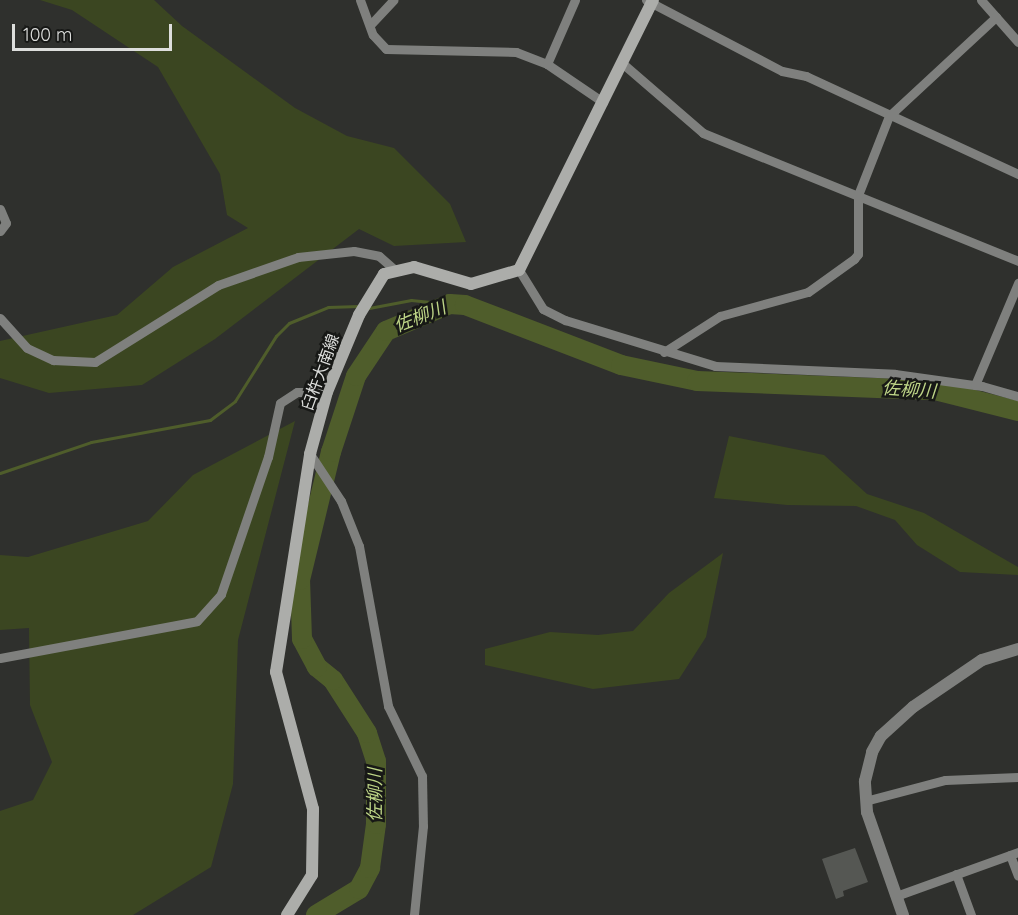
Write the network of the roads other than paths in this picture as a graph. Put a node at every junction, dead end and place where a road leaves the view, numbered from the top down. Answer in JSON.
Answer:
{"nodes":[{"id":1,"x":360,"y":0,"type":"edge"},
{"id":2,"x":393,"y":0,"type":"edge"},
{"id":3,"x":575,"y":0,"type":"edge"},
{"id":4,"x":981,"y":0,"type":"edge"},
{"id":5,"x":650,"y":1,"type":"edge"},
{"id":6,"x":996,"y":17,"type":"junction"},
{"id":7,"x":371,"y":24,"type":"junction"},
{"id":8,"x":1018,"y":42,"type":"edge"},
{"id":9,"x":622,"y":63,"type":"junction"},
{"id":10,"x":547,"y":64,"type":"junction"},
{"id":11,"x":603,"y":102,"type":"junction"},
{"id":12,"x":890,"y":116,"type":"junction"},
{"id":13,"x":1018,"y":174,"type":"edge"},
{"id":14,"x":858,"y":195,"type":"junction"},
{"id":15,"x":0,"y":209,"type":"edge"},
{"id":16,"x":0,"y":231,"type":"edge"},
{"id":17,"x":1018,"y":261,"type":"edge"},
{"id":18,"x":395,"y":270,"type":"junction"},
{"id":19,"x":519,"y":270,"type":"junction"},
{"id":20,"x":1018,"y":283,"type":"edge"},
{"id":21,"x":0,"y":318,"type":"edge"},
{"id":22,"x":664,"y":352,"type":"junction"},
{"id":23,"x":975,"y":385,"type":"junction"},
{"id":24,"x":327,"y":392,"type":"junction"},
{"id":25,"x":1018,"y":396,"type":"edge"},
{"id":26,"x":310,"y":454,"type":"junction"},
{"id":27,"x":1018,"y":649,"type":"edge"},
{"id":28,"x":0,"y":658,"type":"edge"},
{"id":29,"x":1018,"y":777,"type":"edge"},
{"id":30,"x":865,"y":801,"type":"junction"},
{"id":31,"x":1014,"y":853,"type":"edge"},
{"id":32,"x":956,"y":874,"type":"junction"},
{"id":33,"x":1018,"y":876,"type":"edge"},
{"id":34,"x":896,"y":896,"type":"junction"},
{"id":35,"x":287,"y":915,"type":"edge"},
{"id":36,"x":414,"y":915,"type":"edge"},
{"id":37,"x":903,"y":915,"type":"edge"},
{"id":38,"x":971,"y":915,"type":"edge"}],
"edges":[{"from":1,"to":7,"type":"street"},
{"from":2,"to":7,"type":"street"},
{"from":3,"to":10,"type":"street"},
{"from":4,"to":6,"type":"street"},
{"from":5,"to":9,"type":"main road"},
{"from":5,"to":12,"type":"street"},
{"from":6,"to":8,"type":"street"},
{"from":6,"to":12,"type":"street"},
{"from":7,"to":10,"type":"street"},
{"from":9,"to":11,"type":"main road"},
{"from":9,"to":14,"type":"street"},
{"from":10,"to":11,"type":"street"},
{"from":11,"to":19,"type":"main road"},
{"from":12,"to":13,"type":"street"},
{"from":12,"to":14,"type":"street"},
{"from":14,"to":17,"type":"street"},
{"from":14,"to":22,"type":"street"},
{"from":15,"to":16,"type":"street"},
{"from":18,"to":19,"type":"main road"},
{"from":18,"to":21,"type":"street"},
{"from":18,"to":24,"type":"main road","name":"臼杵大南線"},
{"from":19,"to":22,"type":"street"},
{"from":20,"to":23,"type":"street"},
{"from":22,"to":23,"type":"street"},
{"from":23,"to":25,"type":"street"},
{"from":24,"to":26,"type":"main road","name":"臼杵大南線"},
{"from":24,"to":28,"type":"street"},
{"from":26,"to":35,"type":"main road","name":"臼杵大南線"},
{"from":26,"to":36,"type":"street"},
{"from":27,"to":30,"type":"street"},
{"from":29,"to":30,"type":"street"},
{"from":30,"to":34,"type":"street"},
{"from":31,"to":32,"type":"street"},
{"from":31,"to":33,"type":"street"},
{"from":32,"to":34,"type":"street"},
{"from":32,"to":38,"type":"street"},
{"from":34,"to":37,"type":"street"}]}
